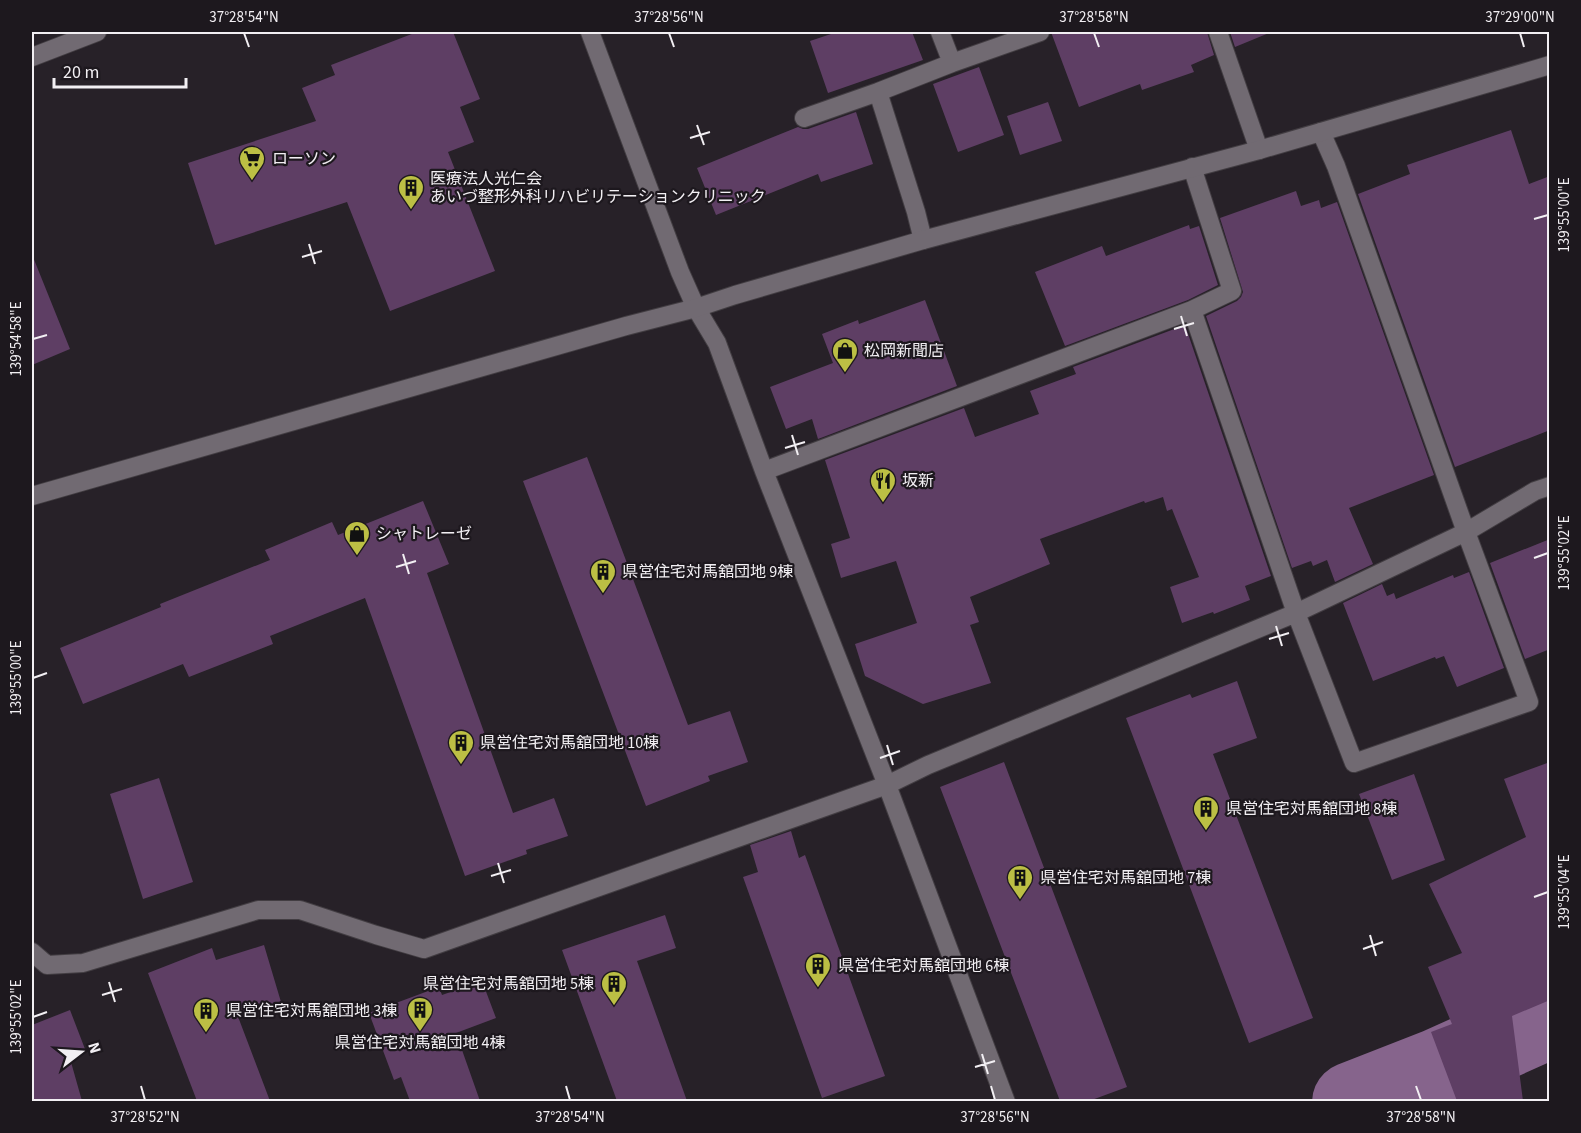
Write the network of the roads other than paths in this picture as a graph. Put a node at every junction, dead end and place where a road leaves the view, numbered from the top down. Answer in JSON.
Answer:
{"nodes":[{"id":1,"x":97,"y":32,"type":"edge"},
{"id":2,"x":590,"y":32,"type":"edge"},
{"id":3,"x":940,"y":32,"type":"edge"},
{"id":4,"x":1040,"y":32,"type":"edge"},
{"id":5,"x":1218,"y":32,"type":"edge"},
{"id":6,"x":32,"y":57,"type":"edge"},
{"id":7,"x":952,"y":63,"type":"junction"},
{"id":8,"x":1550,"y":65,"type":"edge"},
{"id":9,"x":878,"y":92,"type":"junction"},
{"id":10,"x":804,"y":118,"type":"dead end"},
{"id":11,"x":1321,"y":132,"type":"junction"},
{"id":12,"x":1259,"y":150,"type":"junction"},
{"id":13,"x":1192,"y":167,"type":"junction"},
{"id":14,"x":923,"y":240,"type":"junction"},
{"id":15,"x":696,"y":308,"type":"junction"},
{"id":16,"x":1192,"y":310,"type":"junction"},
{"id":17,"x":764,"y":471,"type":"junction"},
{"id":18,"x":1550,"y":486,"type":"edge"},
{"id":19,"x":32,"y":496,"type":"edge"},
{"id":20,"x":1466,"y":532,"type":"junction"},
{"id":21,"x":1296,"y":613,"type":"junction"},
{"id":22,"x":887,"y":785,"type":"junction"},
{"id":23,"x":32,"y":952,"type":"edge"},
{"id":24,"x":1006,"y":1101,"type":"edge"}],
"edges":[{"from":1,"to":6,"type":"street"},
{"from":2,"to":15,"type":"street"},
{"from":3,"to":7,"type":"street"},
{"from":4,"to":7,"type":"street"},
{"from":5,"to":12,"type":"street"},
{"from":7,"to":9,"type":"street"},
{"from":8,"to":11,"type":"street"},
{"from":9,"to":10,"type":"street"},
{"from":9,"to":14,"type":"street"},
{"from":11,"to":12,"type":"street"},
{"from":11,"to":20,"type":"street"},
{"from":12,"to":13,"type":"street"},
{"from":13,"to":14,"type":"street"},
{"from":13,"to":16,"type":"street"},
{"from":14,"to":15,"type":"street"},
{"from":15,"to":17,"type":"street"},
{"from":15,"to":19,"type":"street"},
{"from":16,"to":17,"type":"street"},
{"from":16,"to":21,"type":"street"},
{"from":17,"to":22,"type":"street"},
{"from":18,"to":20,"type":"street"},
{"from":20,"to":21,"type":"street"},
{"from":20,"to":21,"type":"street"},
{"from":21,"to":22,"type":"street"},
{"from":22,"to":23,"type":"street"},
{"from":22,"to":24,"type":"street"}]}
